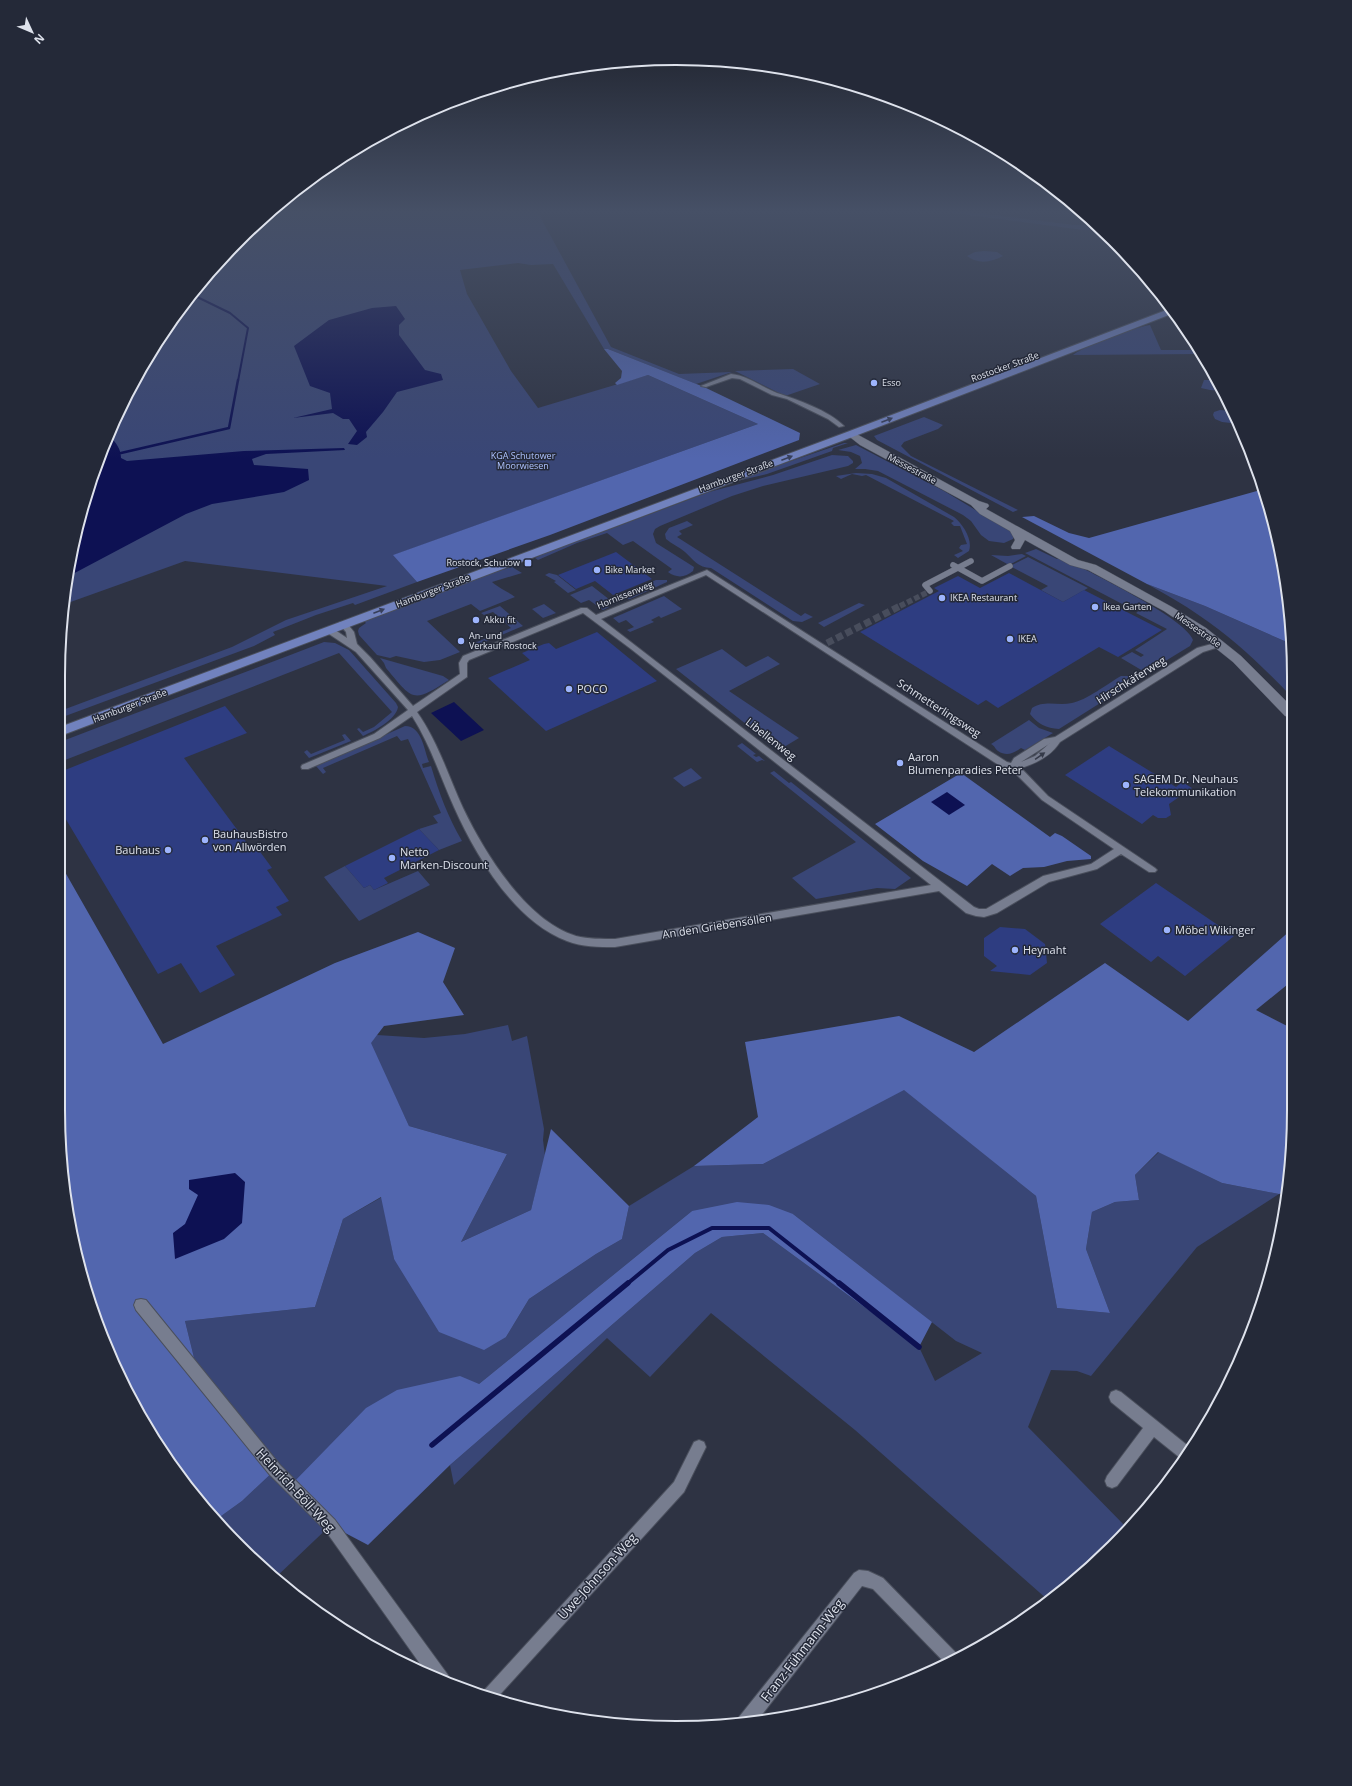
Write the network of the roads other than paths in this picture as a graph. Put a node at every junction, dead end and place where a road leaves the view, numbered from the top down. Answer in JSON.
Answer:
{"nodes":[{"id":1,"x":1164,"y":308,"type":"edge"},
{"id":2,"x":1167,"y":313,"type":"edge"},
{"id":3,"x":704,"y":386,"type":"dead end"},
{"id":4,"x":893,"y":407,"type":"dead end"},
{"id":5,"x":846,"y":428,"type":"junction"},
{"id":6,"x":975,"y":503,"type":"junction"},
{"id":7,"x":1014,"y":528,"type":"junction"},
{"id":8,"x":1016,"y":547,"type":"dead end"},
{"id":9,"x":971,"y":561,"type":"dead end"},
{"id":10,"x":956,"y":566,"type":"junction"},
{"id":11,"x":1010,"y":566,"type":"dead end"},
{"id":12,"x":1092,"y":567,"type":"junction"},
{"id":13,"x":706,"y":572,"type":"joint"},
{"id":14,"x":930,"y":591,"type":"tunnel mouth"},
{"id":15,"x":584,"y":610,"type":"joint"},
{"id":16,"x":595,"y":618,"type":"junction"},
{"id":17,"x":339,"y":621,"type":"junction"},
{"id":18,"x":325,"y":626,"type":"junction"},
{"id":19,"x":1219,"y":644,"type":"junction"},
{"id":20,"x":354,"y":646,"type":"junction"},
{"id":21,"x":1287,"y":710,"type":"edge"},
{"id":22,"x":412,"y":711,"type":"junction"},
{"id":23,"x":65,"y":721,"type":"edge"},
{"id":24,"x":65,"y":730,"type":"edge"},
{"id":25,"x":1014,"y":766,"type":"junction"},
{"id":26,"x":305,"y":767,"type":"dead end"},
{"id":27,"x":1121,"y":849,"type":"junction"},
{"id":28,"x":1152,"y":870,"type":"dead end"},
{"id":29,"x":941,"y":887,"type":"junction"},
{"id":30,"x":141,"y":1305,"type":"dead end"},
{"id":31,"x":1116,"y":1397,"type":"dead end"},
{"id":32,"x":1153,"y":1427,"type":"junction"},
{"id":33,"x":699,"y":1447,"type":"dead end"},
{"id":34,"x":1183,"y":1451,"type":"edge"},
{"id":35,"x":1112,"y":1481,"type":"dead end"},
{"id":36,"x":949,"y":1656,"type":"edge"},
{"id":37,"x":435,"y":1671,"type":"edge"},
{"id":38,"x":491,"y":1692,"type":"edge"},
{"id":39,"x":750,"y":1717,"type":"edge"}],
"edges":[{"from":1,"to":4,"type":"main road","name":"Rostocker Straße"},
{"from":5,"to":2,"type":"main road","name":"Rostocker Straße","one_way":true},
{"from":3,"to":5,"type":"street"},
{"from":5,"to":6,"type":"main road","name":"Messestraße"},
{"from":5,"to":17,"type":"main road","name":"Hamburger Straße"},
{"from":6,"to":7,"type":"main road","name":"Messestraße"},
{"from":6,"to":12,"type":"main road","name":"Messestraße"},
{"from":7,"to":8,"type":"main road"},
{"from":7,"to":12,"type":"main road","name":"Messestraße"},
{"from":9,"to":10,"type":"street"},
{"from":10,"to":11,"type":"street"},
{"from":10,"to":14,"type":"street"},
{"from":12,"to":19,"type":"main road","name":"Messestraße"},
{"from":13,"to":16,"type":"street","name":"Hornissenweg"},
{"from":13,"to":25,"type":"street","name":"Schmetterlingsweg"},
{"from":15,"to":16,"type":"street","name":"Libellenweg"},
{"from":15,"to":22,"type":"street","name":"Hornissenweg"},
{"from":16,"to":29,"type":"street","name":"Libellenweg"},
{"from":17,"to":18,"type":"main road","name":"Hamburger Straße"},
{"from":17,"to":20,"type":"street","name":"An den Griebensöllen"},
{"from":18,"to":20,"type":"street","name":"An den Griebensöllen"},
{"from":18,"to":23,"type":"main road","name":"Hamburger Straße"},
{"from":18,"to":24,"type":"main road","name":"Hamburger Straße"},
{"from":19,"to":21,"type":"main road","name":"Messestraße"},
{"from":19,"to":25,"type":"street","name":"Hirschkäferweg"},
{"from":20,"to":22,"type":"street","name":"An den Griebensöllen"},
{"from":22,"to":26,"type":"street"},
{"from":22,"to":29,"type":"street","name":"An den Griebensöllen"},
{"from":25,"to":27,"type":"street","name":"Schmetterlingsweg"},
{"from":27,"to":28,"type":"street","name":"Schmetterlingsweg"},
{"from":27,"to":29,"type":"street"},
{"from":30,"to":37,"type":"street","name":"Heinrich-Böll-Weg"},
{"from":31,"to":32,"type":"street"},
{"from":32,"to":34,"type":"street"},
{"from":32,"to":35,"type":"street"},
{"from":33,"to":38,"type":"street","name":"Uwe-Johnson-Weg"},
{"from":36,"to":39,"type":"street","name":"Franz-Fühmann-Weg"}]}
